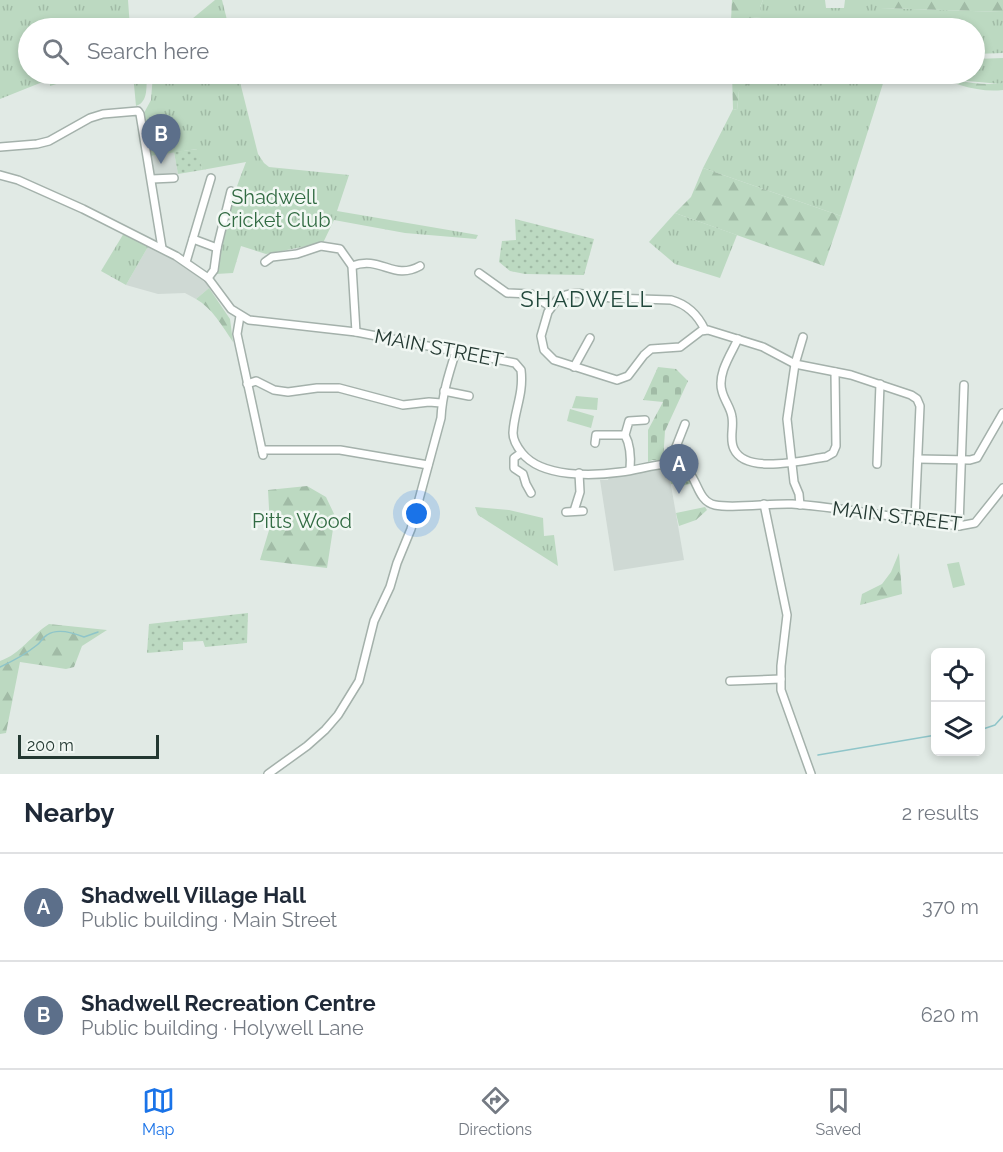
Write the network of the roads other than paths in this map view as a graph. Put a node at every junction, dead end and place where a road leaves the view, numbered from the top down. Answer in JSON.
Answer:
{"nodes":[{"id":1,"x":0,"y":147,"type":"edge"},
{"id":2,"x":0,"y":175,"type":"edge"},
{"id":3,"x":174,"y":178,"type":"dead end"},
{"id":4,"x":211,"y":178,"type":"dead end"},
{"id":5,"x":152,"y":179,"type":"junction"},
{"id":6,"x":231,"y":191,"type":"dead end"},
{"id":7,"x":193,"y":239,"type":"junction"},
{"id":8,"x":162,"y":248,"type":"junction"},
{"id":9,"x":217,"y":248,"type":"junction"},
{"id":10,"x":186,"y":262,"type":"junction"},
{"id":11,"x":265,"y":262,"type":"dead end"},
{"id":12,"x":352,"y":266,"type":"junction"},
{"id":13,"x":420,"y":266,"type":"dead end"},
{"id":14,"x":479,"y":273,"type":"dead end"},
{"id":15,"x":208,"y":278,"type":"junction"},
{"id":16,"x":551,"y":307,"type":"junction"},
{"id":17,"x":240,"y":316,"type":"junction"},
{"id":18,"x":705,"y":330,"type":"junction"},
{"id":19,"x":356,"y":332,"type":"junction"},
{"id":20,"x":803,"y":337,"type":"dead end"},
{"id":21,"x":590,"y":338,"type":"dead end"},
{"id":22,"x":738,"y":339,"type":"junction"},
{"id":23,"x":456,"y":351,"type":"junction"},
{"id":24,"x":795,"y":364,"type":"junction"},
{"id":25,"x":574,"y":367,"type":"junction"},
{"id":26,"x":835,"y":372,"type":"junction"},
{"id":27,"x":247,"y":384,"type":"junction"},
{"id":28,"x":880,"y":384,"type":"junction"},
{"id":29,"x":964,"y":386,"type":"dead end"},
{"id":30,"x":444,"y":392,"type":"junction"},
{"id":31,"x":469,"y":396,"type":"dead end"},
{"id":32,"x":441,"y":403,"type":"junction"},
{"id":33,"x":1003,"y":413,"type":"edge"},
{"id":34,"x":645,"y":420,"type":"dead end"},
{"id":35,"x":685,"y":424,"type":"dead end"},
{"id":36,"x":625,"y":435,"type":"junction"},
{"id":37,"x":595,"y":443,"type":"dead end"},
{"id":38,"x":521,"y":453,"type":"junction"},
{"id":39,"x":918,"y":459,"type":"junction"},
{"id":40,"x":961,"y":460,"type":"junction"},
{"id":41,"x":791,"y":462,"type":"junction"},
{"id":42,"x":672,"y":464,"type":"junction"},
{"id":43,"x":877,"y":464,"type":"dead end"},
{"id":44,"x":428,"y":465,"type":"junction"},
{"id":45,"x":630,"y":470,"type":"junction"},
{"id":46,"x":579,"y":473,"type":"junction"},
{"id":47,"x":1003,"y":488,"type":"edge"},
{"id":48,"x":533,"y":493,"type":"dead end"},
{"id":49,"x":764,"y":504,"type":"junction"},
{"id":50,"x":800,"y":505,"type":"junction"},
{"id":51,"x":583,"y":511,"type":"dead end"},
{"id":52,"x":915,"y":520,"type":"junction"},
{"id":53,"x":959,"y":526,"type":"junction"},
{"id":54,"x":780,"y":679,"type":"junction"},
{"id":55,"x":730,"y":682,"type":"dead end"},
{"id":56,"x":268,"y":774,"type":"edge"},
{"id":57,"x":811,"y":774,"type":"edge"}],
"edges":[{"from":1,"to":5,"type":"street"},
{"from":2,"to":8,"type":"street"},
{"from":3,"to":5,"type":"street"},
{"from":4,"to":7,"type":"street"},
{"from":5,"to":8,"type":"street"},
{"from":6,"to":9,"type":"street"},
{"from":7,"to":9,"type":"street"},
{"from":7,"to":10,"type":"street"},
{"from":8,"to":10,"type":"street"},
{"from":9,"to":15,"type":"street"},
{"from":10,"to":15,"type":"street"},
{"from":11,"to":12,"type":"street"},
{"from":12,"to":13,"type":"street"},
{"from":12,"to":19,"type":"street"},
{"from":14,"to":16,"type":"street"},
{"from":15,"to":17,"type":"street"},
{"from":16,"to":18,"type":"street"},
{"from":16,"to":25,"type":"street"},
{"from":17,"to":19,"type":"street","name":"MAIN STREET"},
{"from":17,"to":27,"type":"street"},
{"from":18,"to":22,"type":"street"},
{"from":18,"to":25,"type":"street"},
{"from":19,"to":23,"type":"street","name":"MAIN STREET"},
{"from":20,"to":24,"type":"street"},
{"from":21,"to":25,"type":"street"},
{"from":22,"to":24,"type":"street"},
{"from":22,"to":41,"type":"street"},
{"from":23,"to":30,"type":"street"},
{"from":23,"to":38,"type":"street","name":"MAIN STREET"},
{"from":24,"to":26,"type":"street"},
{"from":24,"to":41,"type":"street"},
{"from":26,"to":28,"type":"street"},
{"from":26,"to":41,"type":"street"},
{"from":27,"to":32,"type":"street"},
{"from":27,"to":44,"type":"street"},
{"from":28,"to":39,"type":"street"},
{"from":28,"to":43,"type":"street"},
{"from":29,"to":40,"type":"street"},
{"from":30,"to":31,"type":"street"},
{"from":30,"to":32,"type":"street"},
{"from":32,"to":44,"type":"street"},
{"from":33,"to":40,"type":"street"},
{"from":34,"to":36,"type":"street"},
{"from":35,"to":42,"type":"street"},
{"from":36,"to":37,"type":"street"},
{"from":36,"to":45,"type":"street"},
{"from":38,"to":46,"type":"street"},
{"from":38,"to":48,"type":"street"},
{"from":39,"to":40,"type":"street"},
{"from":39,"to":52,"type":"street"},
{"from":40,"to":53,"type":"street"},
{"from":41,"to":50,"type":"street"},
{"from":42,"to":45,"type":"street"},
{"from":42,"to":49,"type":"street","name":"MAIN STREET"},
{"from":44,"to":56,"type":"street"},
{"from":45,"to":46,"type":"street"},
{"from":46,"to":51,"type":"street"},
{"from":47,"to":53,"type":"street","name":"MAIN STREET"},
{"from":49,"to":50,"type":"street","name":"MAIN STREET"},
{"from":49,"to":54,"type":"street"},
{"from":50,"to":52,"type":"street","name":"MAIN STREET"},
{"from":52,"to":53,"type":"street","name":"MAIN STREET"},
{"from":54,"to":55,"type":"street"},
{"from":54,"to":57,"type":"street"}]}
